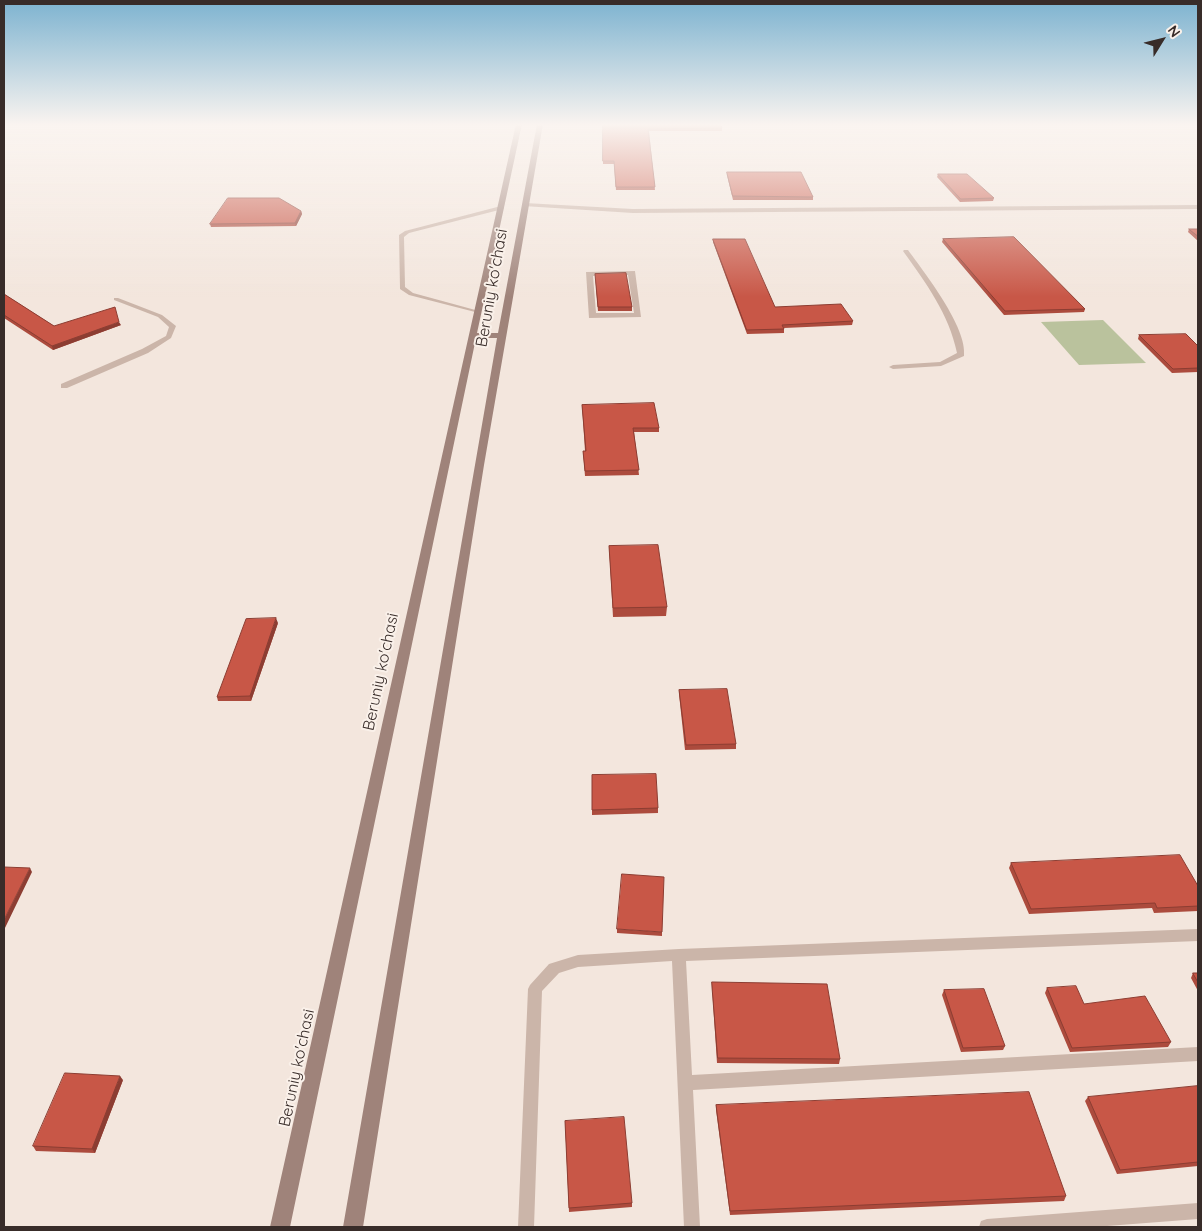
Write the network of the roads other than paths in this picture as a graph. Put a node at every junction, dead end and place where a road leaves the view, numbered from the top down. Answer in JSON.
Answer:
{"nodes":[{"id":1,"x":507,"y":181,"type":"edge"},
{"id":2,"x":529,"y":181,"type":"edge"},
{"id":3,"x":525,"y":204,"type":"junction"},
{"id":4,"x":1198,"y":207,"type":"edge"},
{"id":5,"x":501,"y":208,"type":"junction"},
{"id":6,"x":906,"y":251,"type":"dead end"},
{"id":7,"x":632,"y":273,"type":"joint"},
{"id":8,"x":116,"y":299,"type":"dead end"},
{"id":9,"x":477,"y":312,"type":"junction"},
{"id":10,"x":501,"y":335,"type":"junction"},
{"id":11,"x":472,"y":336,"type":"junction"},
{"id":12,"x":893,"y":367,"type":"dead end"},
{"id":13,"x":64,"y":386,"type":"dead end"},
{"id":14,"x":1198,"y":936,"type":"edge"},
{"id":15,"x":679,"y":955,"type":"junction"},
{"id":16,"x":1198,"y":1054,"type":"edge"},
{"id":17,"x":685,"y":1082,"type":"junction"},
{"id":18,"x":1198,"y":1212,"type":"edge"},
{"id":19,"x":280,"y":1227,"type":"edge"},
{"id":20,"x":353,"y":1227,"type":"edge"},
{"id":21,"x":526,"y":1227,"type":"edge"},
{"id":22,"x":692,"y":1227,"type":"edge"},
{"id":23,"x":987,"y":1227,"type":"edge"}],
"edges":[{"from":1,"to":5,"type":"main road","name":"Beruniy ko'chasi"},
{"from":2,"to":3,"type":"main road","name":"Beruniy ko'chasi"},
{"from":3,"to":4,"type":"street"},
{"from":3,"to":10,"type":"main road","name":"Beruniy ko'chasi"},
{"from":5,"to":9,"type":"main road","name":"Beruniy ko'chasi"},
{"from":5,"to":9,"type":"lane"},
{"from":6,"to":12,"type":"lane"},
{"from":7,"to":7,"type":"street"},
{"from":8,"to":13,"type":"lane"},
{"from":9,"to":11,"type":"main road","name":"Beruniy ko'chasi"},
{"from":10,"to":11,"type":"main road"},
{"from":10,"to":20,"type":"main road","name":"Beruniy ko'chasi"},
{"from":11,"to":19,"type":"main road","name":"Beruniy ko'chasi"},
{"from":14,"to":15,"type":"lane"},
{"from":15,"to":17,"type":"lane"},
{"from":15,"to":21,"type":"lane"},
{"from":16,"to":17,"type":"lane"},
{"from":17,"to":22,"type":"lane"},
{"from":18,"to":23,"type":"lane"}]}
